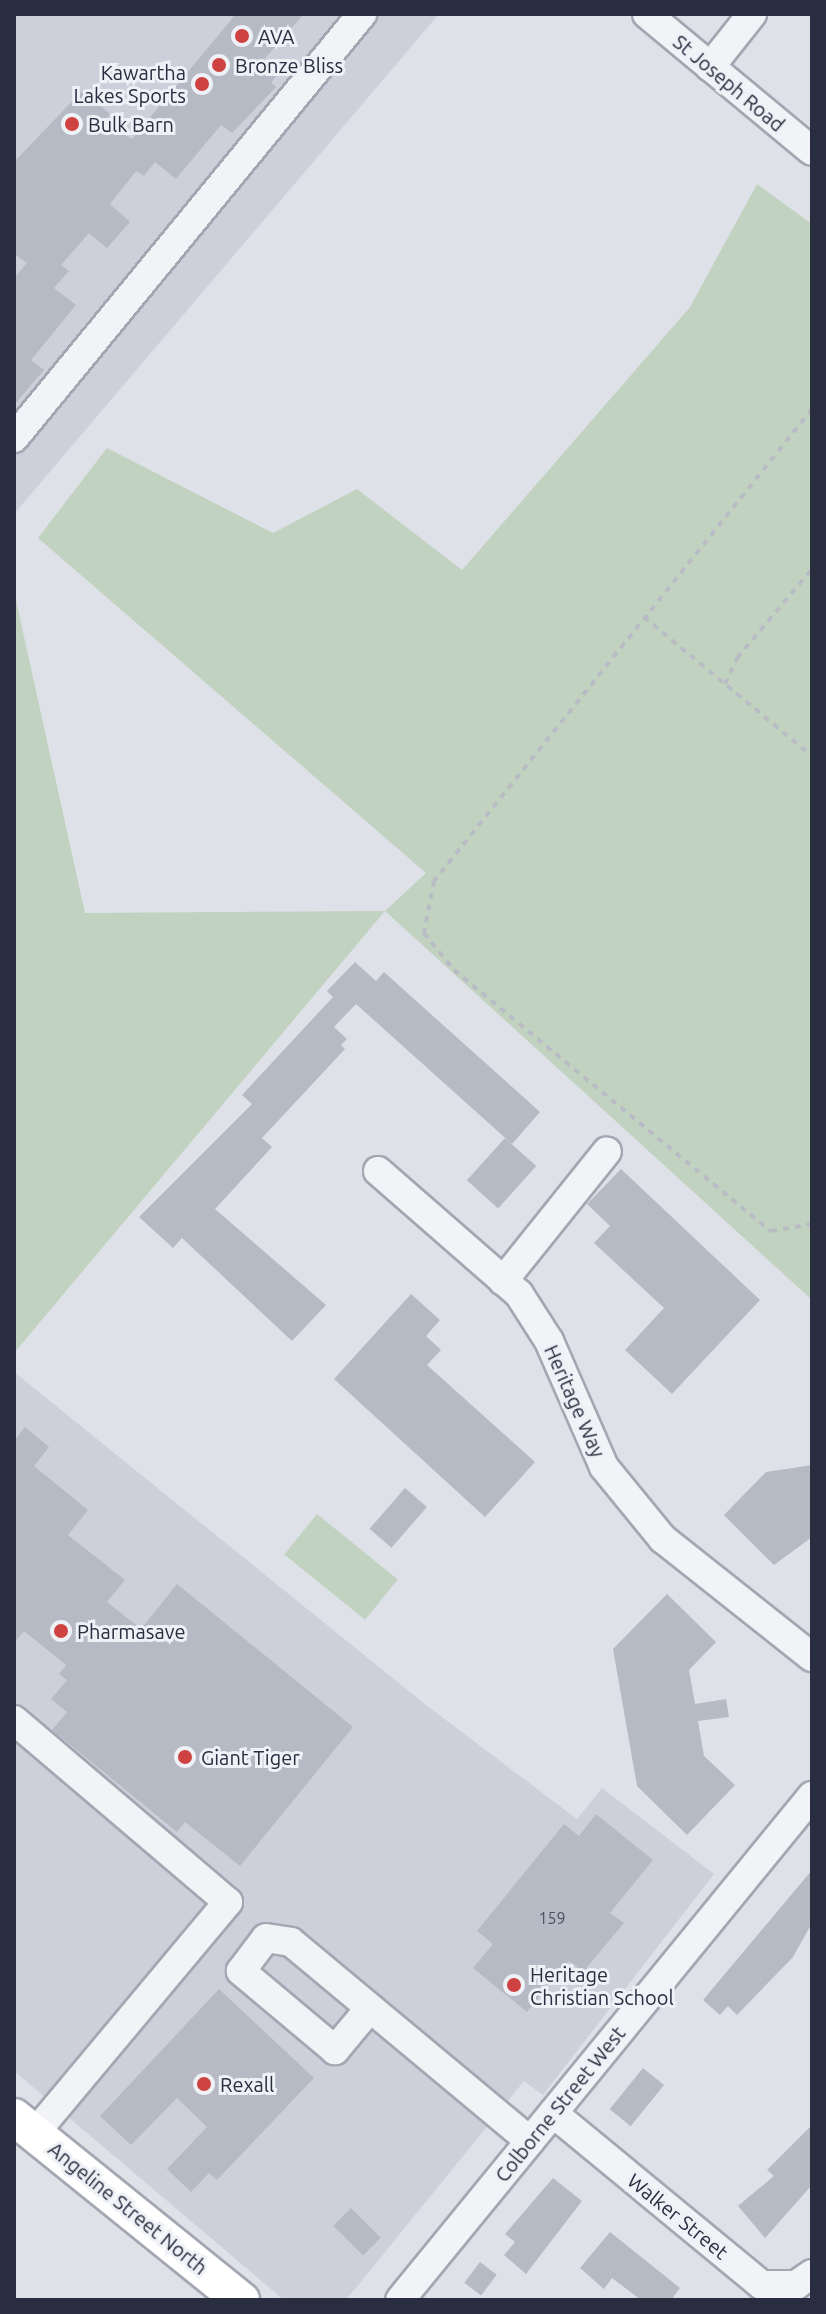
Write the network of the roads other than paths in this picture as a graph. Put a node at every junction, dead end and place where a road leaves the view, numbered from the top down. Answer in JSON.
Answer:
{"nodes":[{"id":1,"x":362,"y":14,"type":"edge"},
{"id":2,"x":647,"y":14,"type":"edge"},
{"id":3,"x":752,"y":14,"type":"edge"},
{"id":4,"x":710,"y":67,"type":"junction"},
{"id":5,"x":812,"y":151,"type":"edge"},
{"id":6,"x":14,"y":438,"type":"edge"},
{"id":7,"x":607,"y":1151,"type":"dead end"},
{"id":8,"x":378,"y":1171,"type":"dead end"},
{"id":9,"x":503,"y":1281,"type":"junction"},
{"id":10,"x":812,"y":1657,"type":"edge"},
{"id":11,"x":14,"y":1720,"type":"edge"},
{"id":12,"x":812,"y":1796,"type":"edge"},
{"id":13,"x":370,"y":2008,"type":"dead end"},
{"id":14,"x":553,"y":2113,"type":"junction"},
{"id":15,"x":25,"y":2125,"type":"edge"},
{"id":16,"x":530,"y":2141,"type":"junction"},
{"id":17,"x":812,"y":2274,"type":"edge"},
{"id":18,"x":241,"y":2300,"type":"edge"},
{"id":19,"x":400,"y":2300,"type":"edge"}],
"edges":[{"from":1,"to":6,"type":"street"},
{"from":2,"to":4,"type":"street","name":"St Joseph Road"},
{"from":3,"to":4,"type":"street"},
{"from":4,"to":5,"type":"street","name":"St Joseph Road"},
{"from":7,"to":9,"type":"street"},
{"from":8,"to":9,"type":"street","name":"Heritage Way"},
{"from":9,"to":10,"type":"street","name":"Heritage Way"},
{"from":11,"to":15,"type":"street"},
{"from":12,"to":14,"type":"street","name":"Colborne Street West"},
{"from":13,"to":16,"type":"street"},
{"from":14,"to":16,"type":"street","name":"Colborne Street West"},
{"from":14,"to":17,"type":"street","name":"Walker Street"},
{"from":15,"to":18,"type":"main road","name":"Angeline Street North"},
{"from":16,"to":19,"type":"street","name":"Colborne Street West"}]}
